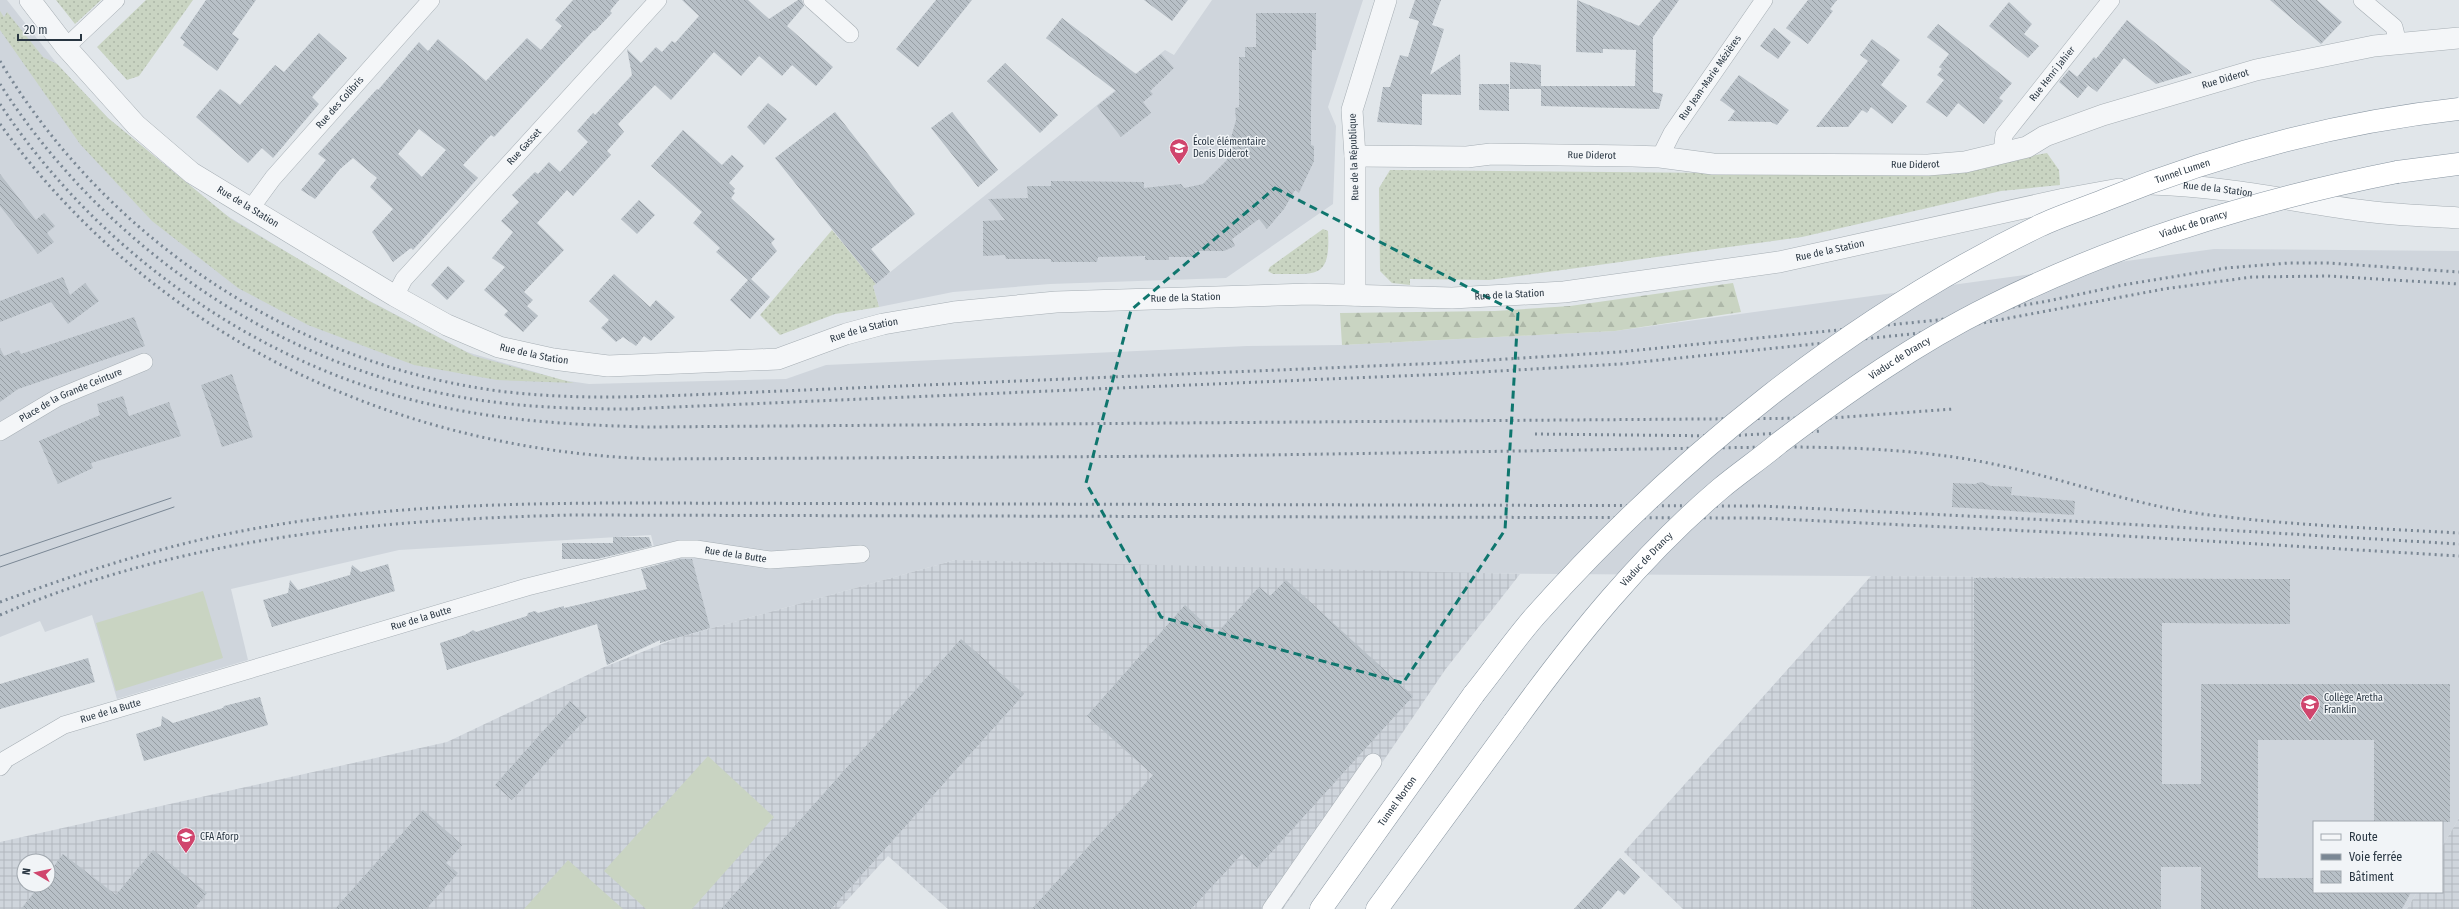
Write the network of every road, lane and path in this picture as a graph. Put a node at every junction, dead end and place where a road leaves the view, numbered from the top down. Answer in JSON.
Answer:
{"nodes":[{"id":1,"x":30,"y":0,"type":"edge"},
{"id":2,"x":116,"y":0,"type":"edge"},
{"id":3,"x":431,"y":0,"type":"edge"},
{"id":4,"x":658,"y":0,"type":"edge"},
{"id":5,"x":812,"y":0,"type":"edge"},
{"id":6,"x":1386,"y":0,"type":"edge"},
{"id":7,"x":1764,"y":0,"type":"edge"},
{"id":8,"x":2111,"y":0,"type":"edge"},
{"id":9,"x":2362,"y":0,"type":"edge"},
{"id":10,"x":850,"y":34,"type":"dead end"},
{"id":11,"x":2459,"y":38,"type":"edge"},
{"id":12,"x":2398,"y":43,"type":"junction"},
{"id":13,"x":66,"y":47,"type":"junction"},
{"id":14,"x":2459,"y":109,"type":"edge"},
{"id":15,"x":2002,"y":152,"type":"junction"},
{"id":16,"x":1355,"y":156,"type":"junction"},
{"id":17,"x":1660,"y":157,"type":"junction"},
{"id":18,"x":2459,"y":164,"type":"edge"},
{"id":19,"x":251,"y":208,"type":"junction"},
{"id":20,"x":2459,"y":218,"type":"edge"},
{"id":21,"x":1355,"y":295,"type":"junction"},
{"id":22,"x":395,"y":296,"type":"junction"},
{"id":23,"x":144,"y":362,"type":"dead end"},
{"id":24,"x":0,"y":432,"type":"edge"},
{"id":25,"x":861,"y":554,"type":"dead end"},
{"id":26,"x":1474,"y":694,"type":"joint"},
{"id":27,"x":1373,"y":762,"type":"dead end"},
{"id":28,"x":0,"y":767,"type":"edge"},
{"id":29,"x":1271,"y":909,"type":"edge"},
{"id":30,"x":1321,"y":909,"type":"edge"},
{"id":31,"x":1377,"y":909,"type":"edge"}],
"edges":[{"from":1,"to":13,"type":"street","name":"Rue de la Station"},
{"from":2,"to":13,"type":"street"},
{"from":3,"to":19,"type":"street","name":"Rue des Colibris"},
{"from":4,"to":22,"type":"street","name":"Rue Gasset"},
{"from":5,"to":10,"type":"street"},
{"from":6,"to":16,"type":"street","name":"Rue de la République"},
{"from":7,"to":17,"type":"street","name":"Rue Jean-Marie Mézières"},
{"from":8,"to":15,"type":"street","name":"Rue Henri Jahier"},
{"from":9,"to":12,"type":"street"},
{"from":11,"to":12,"type":"street","name":"Rue Diderot"},
{"from":12,"to":15,"type":"street","name":"Rue Diderot"},
{"from":13,"to":19,"type":"street","name":"Rue de la Station"},
{"from":14,"to":26,"type":"highway","name":"Tunnel Lumen","bridge":true},
{"from":15,"to":17,"type":"street","name":"Rue Diderot"},
{"from":16,"to":17,"type":"street","name":"Rue Diderot"},
{"from":16,"to":21,"type":"street","name":"Rue de la République"},
{"from":18,"to":31,"type":"highway","name":"Viaduc de Drancy","bridge":true},
{"from":19,"to":22,"type":"street","name":"Rue de la Station"},
{"from":20,"to":21,"type":"street","name":"Rue de la Station"},
{"from":21,"to":22,"type":"street","name":"Rue de la Station"},
{"from":23,"to":24,"type":"street","name":"Place de la Grande Ceinture"},
{"from":25,"to":28,"type":"street","name":"Rue de la Butte"},
{"from":26,"to":30,"type":"highway","name":"Tunnel Norton"},
{"from":27,"to":29,"type":"street"}]}
